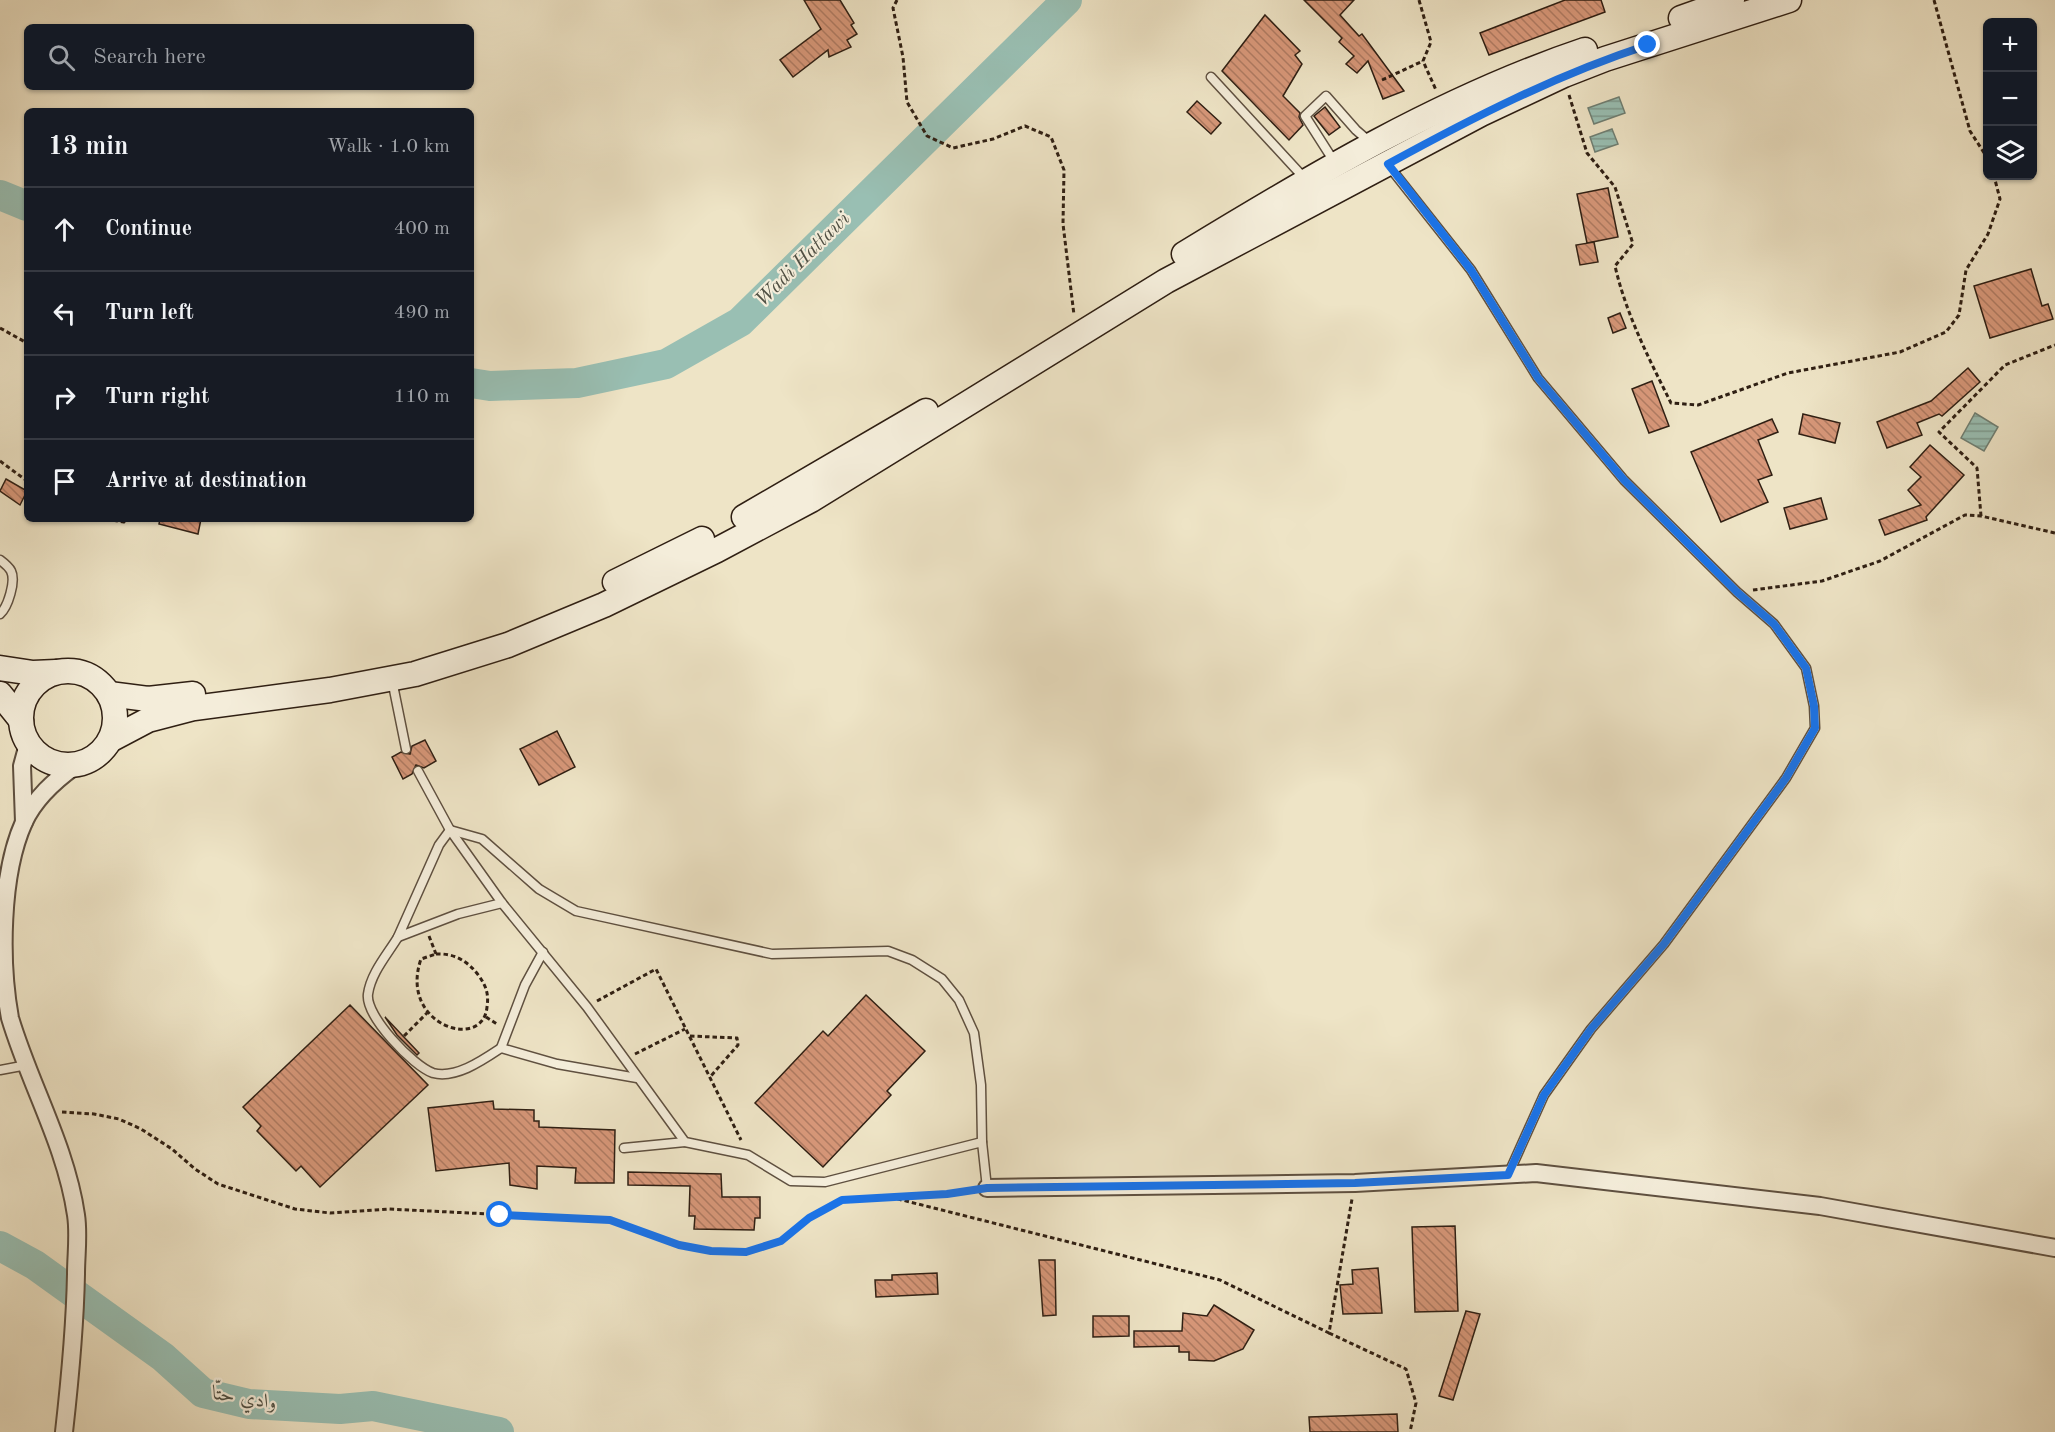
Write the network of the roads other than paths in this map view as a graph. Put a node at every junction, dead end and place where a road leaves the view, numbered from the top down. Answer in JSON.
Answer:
{"nodes":[{"id":1,"x":1732,"y":0,"type":"edge"},
{"id":2,"x":1789,"y":0,"type":"edge"},
{"id":3,"x":1211,"y":76,"type":"dead end"},
{"id":4,"x":1380,"y":154,"type":"junction"},
{"id":5,"x":1335,"y":163,"type":"junction"},
{"id":6,"x":1306,"y":180,"type":"junction"},
{"id":7,"x":0,"y":560,"type":"edge"},
{"id":8,"x":0,"y":614,"type":"edge"},
{"id":9,"x":0,"y":668,"type":"edge"},
{"id":10,"x":56,"y":672,"type":"junction"},
{"id":11,"x":392,"y":679,"type":"junction"},
{"id":12,"x":0,"y":694,"type":"edge"},
{"id":13,"x":109,"y":694,"type":"junction"},
{"id":14,"x":21,"y":720,"type":"junction"},
{"id":15,"x":112,"y":739,"type":"junction"},
{"id":16,"x":28,"y":744,"type":"junction"},
{"id":17,"x":406,"y":749,"type":"dead end"},
{"id":18,"x":75,"y":766,"type":"junction"},
{"id":19,"x":418,"y":771,"type":"dead end"},
{"id":20,"x":24,"y":822,"type":"junction"},
{"id":21,"x":450,"y":830,"type":"junction"},
{"id":22,"x":502,"y":903,"type":"junction"},
{"id":23,"x":398,"y":937,"type":"junction"},
{"id":24,"x":543,"y":952,"type":"junction"},
{"id":25,"x":501,"y":1048,"type":"junction"},
{"id":26,"x":27,"y":1065,"type":"junction"},
{"id":27,"x":0,"y":1070,"type":"edge"},
{"id":28,"x":637,"y":1078,"type":"junction"},
{"id":29,"x":686,"y":1142,"type":"junction"},
{"id":30,"x":982,"y":1142,"type":"junction"},
{"id":31,"x":624,"y":1148,"type":"dead end"},
{"id":32,"x":1508,"y":1175,"type":"junction"},
{"id":33,"x":987,"y":1188,"type":"joint"},
{"id":34,"x":2055,"y":1248,"type":"edge"},
{"id":35,"x":64,"y":1432,"type":"edge"}],
"edges":[{"from":1,"to":4,"type":"main road"},
{"from":2,"to":4,"type":"main road"},
{"from":3,"to":6,"type":"lane"},
{"from":4,"to":5,"type":"main road"},
{"from":4,"to":5,"type":"lane"},
{"from":4,"to":11,"type":"main road"},
{"from":4,"to":32,"type":"lane"},
{"from":5,"to":6,"type":"main road"},
{"from":6,"to":13,"type":"main road"},
{"from":7,"to":8,"type":"lane"},
{"from":9,"to":10,"type":"main road"},
{"from":10,"to":13,"type":"main road"},
{"from":10,"to":14,"type":"main road"},
{"from":11,"to":15,"type":"main road"},
{"from":11,"to":17,"type":"lane"},
{"from":12,"to":14,"type":"main road"},
{"from":13,"to":15,"type":"main road"},
{"from":14,"to":16,"type":"main road"},
{"from":15,"to":18,"type":"main road"},
{"from":16,"to":18,"type":"main road"},
{"from":16,"to":20,"type":"street"},
{"from":18,"to":20,"type":"street"},
{"from":19,"to":21,"type":"lane"},
{"from":20,"to":26,"type":"street"},
{"from":21,"to":22,"type":"lane"},
{"from":21,"to":23,"type":"lane"},
{"from":21,"to":30,"type":"lane"},
{"from":22,"to":23,"type":"lane"},
{"from":22,"to":24,"type":"lane"},
{"from":23,"to":25,"type":"lane"},
{"from":24,"to":25,"type":"lane"},
{"from":24,"to":28,"type":"lane"},
{"from":25,"to":28,"type":"lane"},
{"from":26,"to":27,"type":"lane"},
{"from":26,"to":35,"type":"street"},
{"from":28,"to":29,"type":"lane"},
{"from":29,"to":30,"type":"lane"},
{"from":29,"to":31,"type":"lane"},
{"from":30,"to":33,"type":"lane"},
{"from":32,"to":33,"type":"street"},
{"from":32,"to":34,"type":"street"}]}
